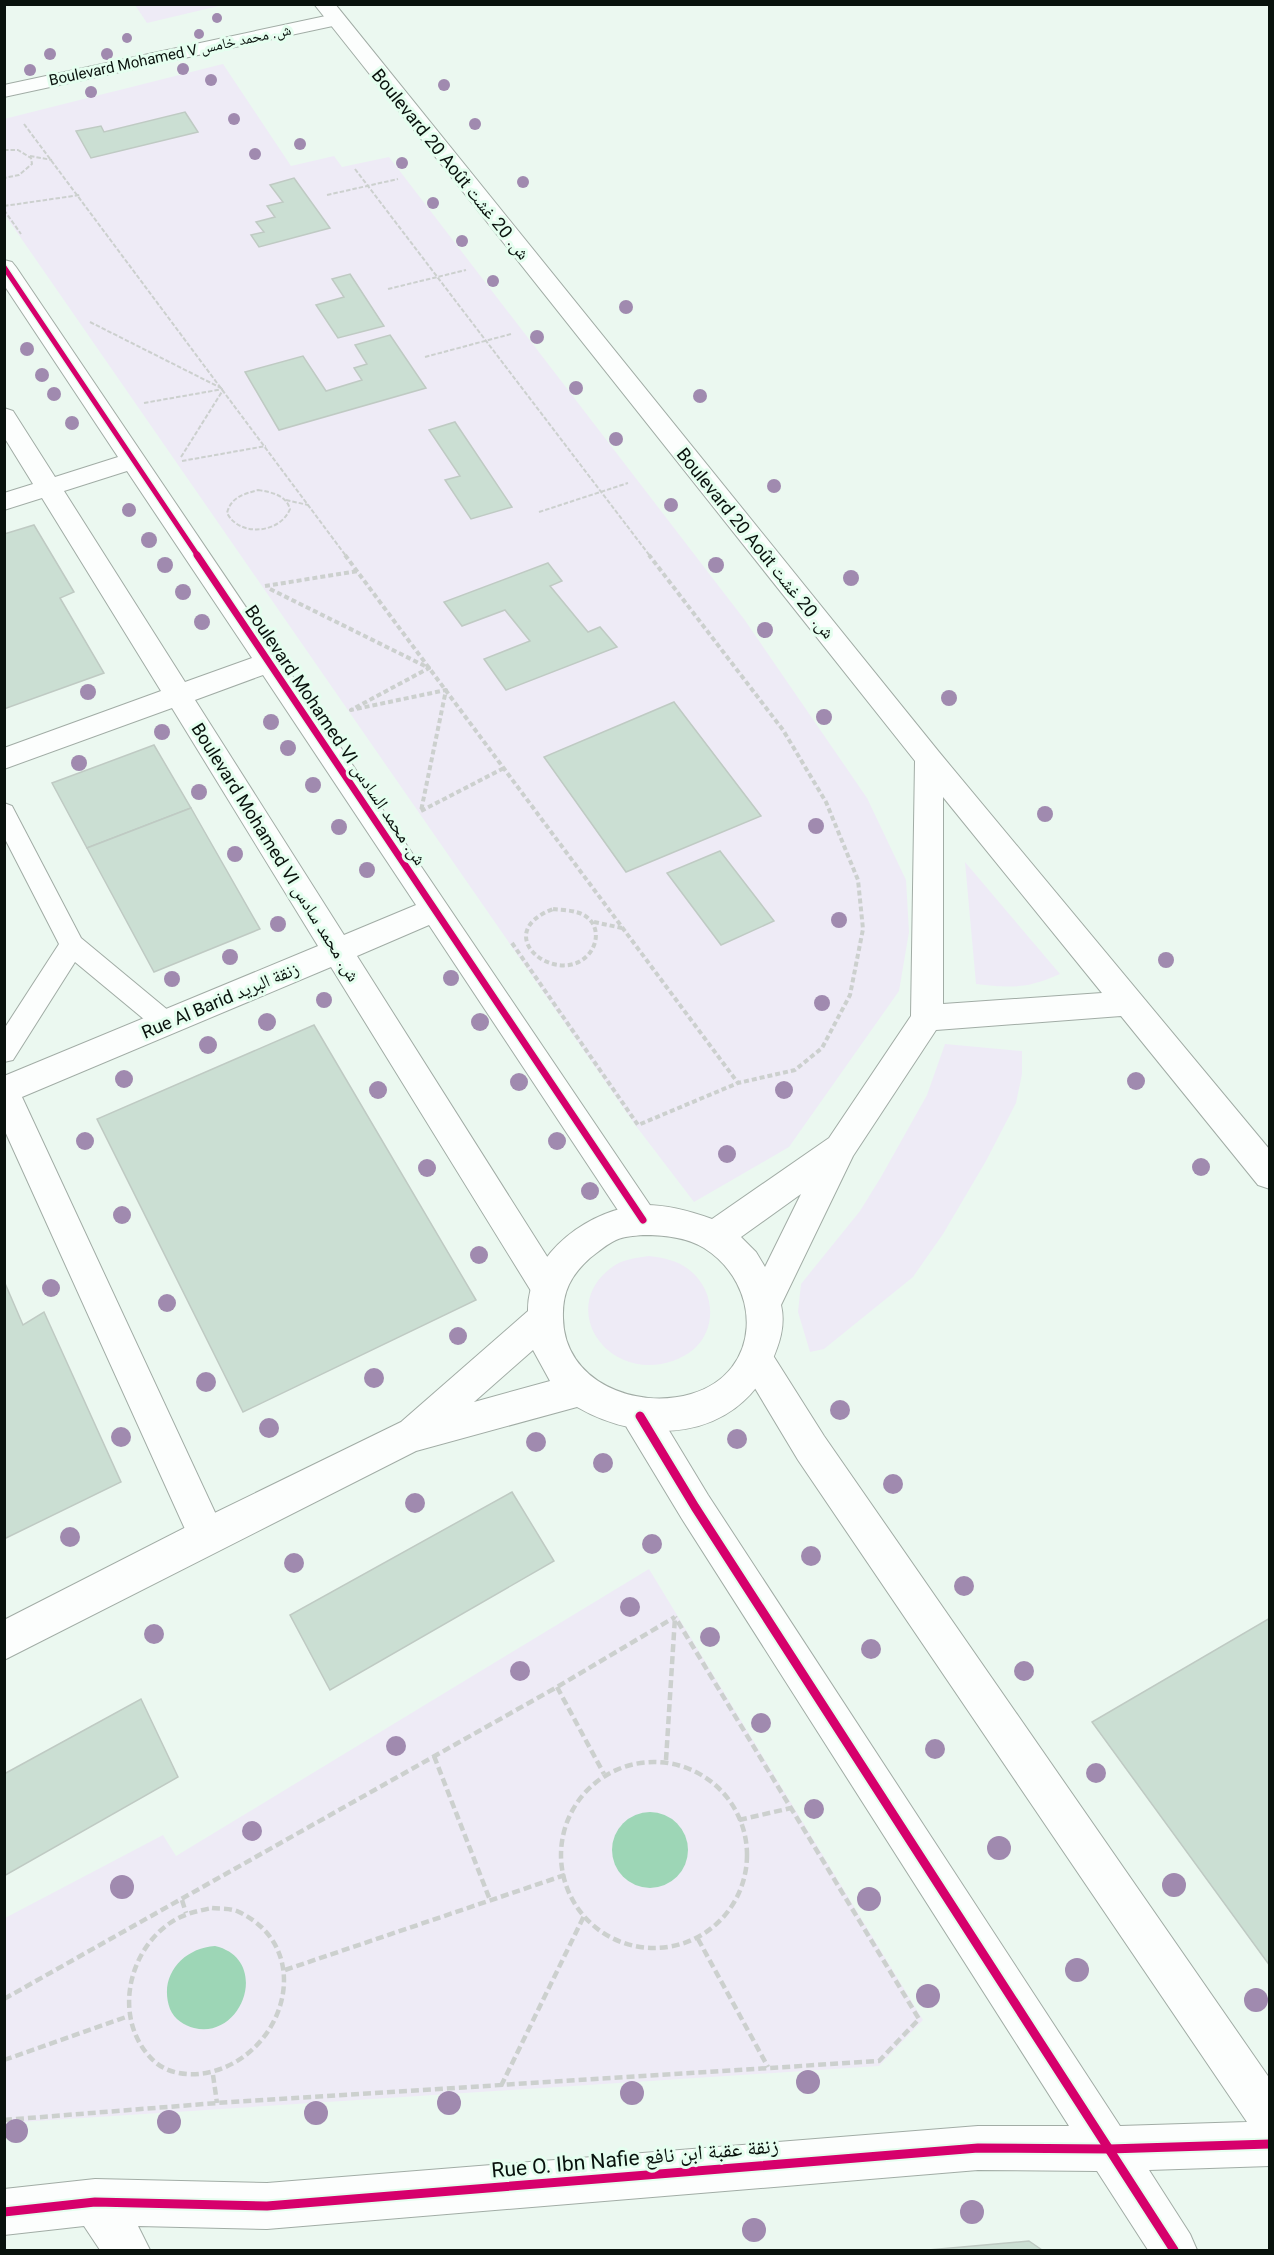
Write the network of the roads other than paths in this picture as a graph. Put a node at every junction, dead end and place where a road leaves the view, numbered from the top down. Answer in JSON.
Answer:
{"nodes":[{"id":1,"x":329,"y":12,"type":"edge"},
{"id":2,"x":4,"y":91,"type":"edge"},
{"id":3,"x":4,"y":267,"type":"edge"},
{"id":4,"x":4,"y":416,"type":"edge"},
{"id":5,"x":134,"y":460,"type":"junction"},
{"id":6,"x":49,"y":487,"type":"junction"},
{"id":7,"x":4,"y":502,"type":"edge"},
{"id":8,"x":269,"y":662,"type":"junction"},
{"id":9,"x":178,"y":694,"type":"junction"},
{"id":10,"x":4,"y":759,"type":"edge"},
{"id":11,"x":929,"y":759,"type":"junction"},
{"id":12,"x":4,"y":812,"type":"edge"},
{"id":13,"x":435,"y":910,"type":"junction"},
{"id":14,"x":72,"y":945,"type":"junction"},
{"id":15,"x":338,"y":951,"type":"junction"},
{"id":16,"x":1131,"y":1003,"type":"junction"},
{"id":17,"x":927,"y":1018,"type":"junction"},
{"id":18,"x":166,"y":1023,"type":"junction"},
{"id":19,"x":4,"y":1052,"type":"edge"},
{"id":20,"x":4,"y":1091,"type":"edge"},
{"id":21,"x":841,"y":1147,"type":"junction"},
{"id":22,"x":1269,"y":1175,"type":"edge"},
{"id":23,"x":643,"y":1220,"type":"junction"},
{"id":24,"x":715,"y":1236,"type":"junction"},
{"id":25,"x":546,"y":1303,"type":"junction"},
{"id":26,"x":764,"y":1305,"type":"junction"},
{"id":27,"x":756,"y":1360,"type":"junction"},
{"id":28,"x":579,"y":1390,"type":"junction"},
{"id":29,"x":640,"y":1416,"type":"junction"},
{"id":30,"x":409,"y":1436,"type":"junction"},
{"id":31,"x":207,"y":1536,"type":"junction"},
{"id":32,"x":4,"y":1641,"type":"edge"},
{"id":33,"x":1269,"y":2118,"type":"edge"},
{"id":34,"x":1269,"y":2144,"type":"edge"},
{"id":35,"x":1109,"y":2149,"type":"junction"},
{"id":36,"x":95,"y":2202,"type":"junction"},
{"id":37,"x":4,"y":2212,"type":"edge"},
{"id":38,"x":127,"y":2250,"type":"edge"},
{"id":39,"x":1174,"y":2250,"type":"edge"}],
"edges":[{"from":1,"to":2,"type":"street","name":"Boulevard Mohamed V ش. محمد خامس"},
{"from":1,"to":11,"type":"street","name":"Boulevard 20 Août ش. 20 غشت"},
{"from":3,"to":5,"type":"street","name":"Boulevard Mohamed VI ش. محمد السادس"},
{"from":4,"to":6,"type":"street","name":"Boulevard Mohamed VI ش. محمد سادس"},
{"from":5,"to":6,"type":"street"},
{"from":5,"to":8,"type":"street","name":"Boulevard Mohamed VI ش. محمد السادس"},
{"from":6,"to":7,"type":"street"},
{"from":6,"to":9,"type":"street","name":"Boulevard Mohamed VI ش. محمد سادس"},
{"from":8,"to":9,"type":"street"},
{"from":8,"to":13,"type":"street","name":"Boulevard Mohamed VI ش. محمد السادس"},
{"from":9,"to":10,"type":"street"},
{"from":9,"to":15,"type":"street","name":"Boulevard Mohamed VI ش. محمد سادس"},
{"from":11,"to":16,"type":"street","name":"Boulevard 20 Août ش. 20 غشت"},
{"from":11,"to":17,"type":"street"},
{"from":12,"to":14,"type":"lane"},
{"from":13,"to":15,"type":"street","name":"Rue Al Barid زنقة البريد"},
{"from":13,"to":23,"type":"street","name":"Boulevard Mohamed VI ش. محمد السادس"},
{"from":14,"to":18,"type":"lane"},
{"from":14,"to":19,"type":"lane"},
{"from":15,"to":18,"type":"street","name":"Rue Al Barid زنقة البريد"},
{"from":15,"to":25,"type":"street","name":"Boulevard Mohamed VI ش. محمد سادس"},
{"from":16,"to":17,"type":"street"},
{"from":16,"to":22,"type":"street","name":"Boulevard 20 Août ش. 20 غشت"},
{"from":17,"to":21,"type":"street"},
{"from":18,"to":20,"type":"street","name":"Rue Al Barid زنقة البريد"},
{"from":20,"to":31,"type":"street"},
{"from":21,"to":24,"type":"street"},
{"from":21,"to":26,"type":"street"},
{"from":23,"to":24,"type":"street"},
{"from":23,"to":25,"type":"street"},
{"from":24,"to":26,"type":"street"},
{"from":25,"to":28,"type":"street"},
{"from":25,"to":30,"type":"street"},
{"from":26,"to":27,"type":"street"},
{"from":27,"to":29,"type":"street"},
{"from":27,"to":33,"type":"street"},
{"from":28,"to":29,"type":"street"},
{"from":28,"to":30,"type":"street"},
{"from":29,"to":35,"type":"street"},
{"from":30,"to":31,"type":"street"},
{"from":31,"to":32,"type":"street"},
{"from":34,"to":35,"type":"street","name":"Rue O. Ibn Nafie زنقة عقبة ابن نافع"},
{"from":35,"to":36,"type":"street","name":"Rue O. Ibn Nafie زنقة عقبة ابن نافع"},
{"from":35,"to":39,"type":"street"},
{"from":36,"to":37,"type":"street","name":"Rue O. Ibn Nafie زنقة عقبة ابن نافع"},
{"from":36,"to":38,"type":"street"}]}
